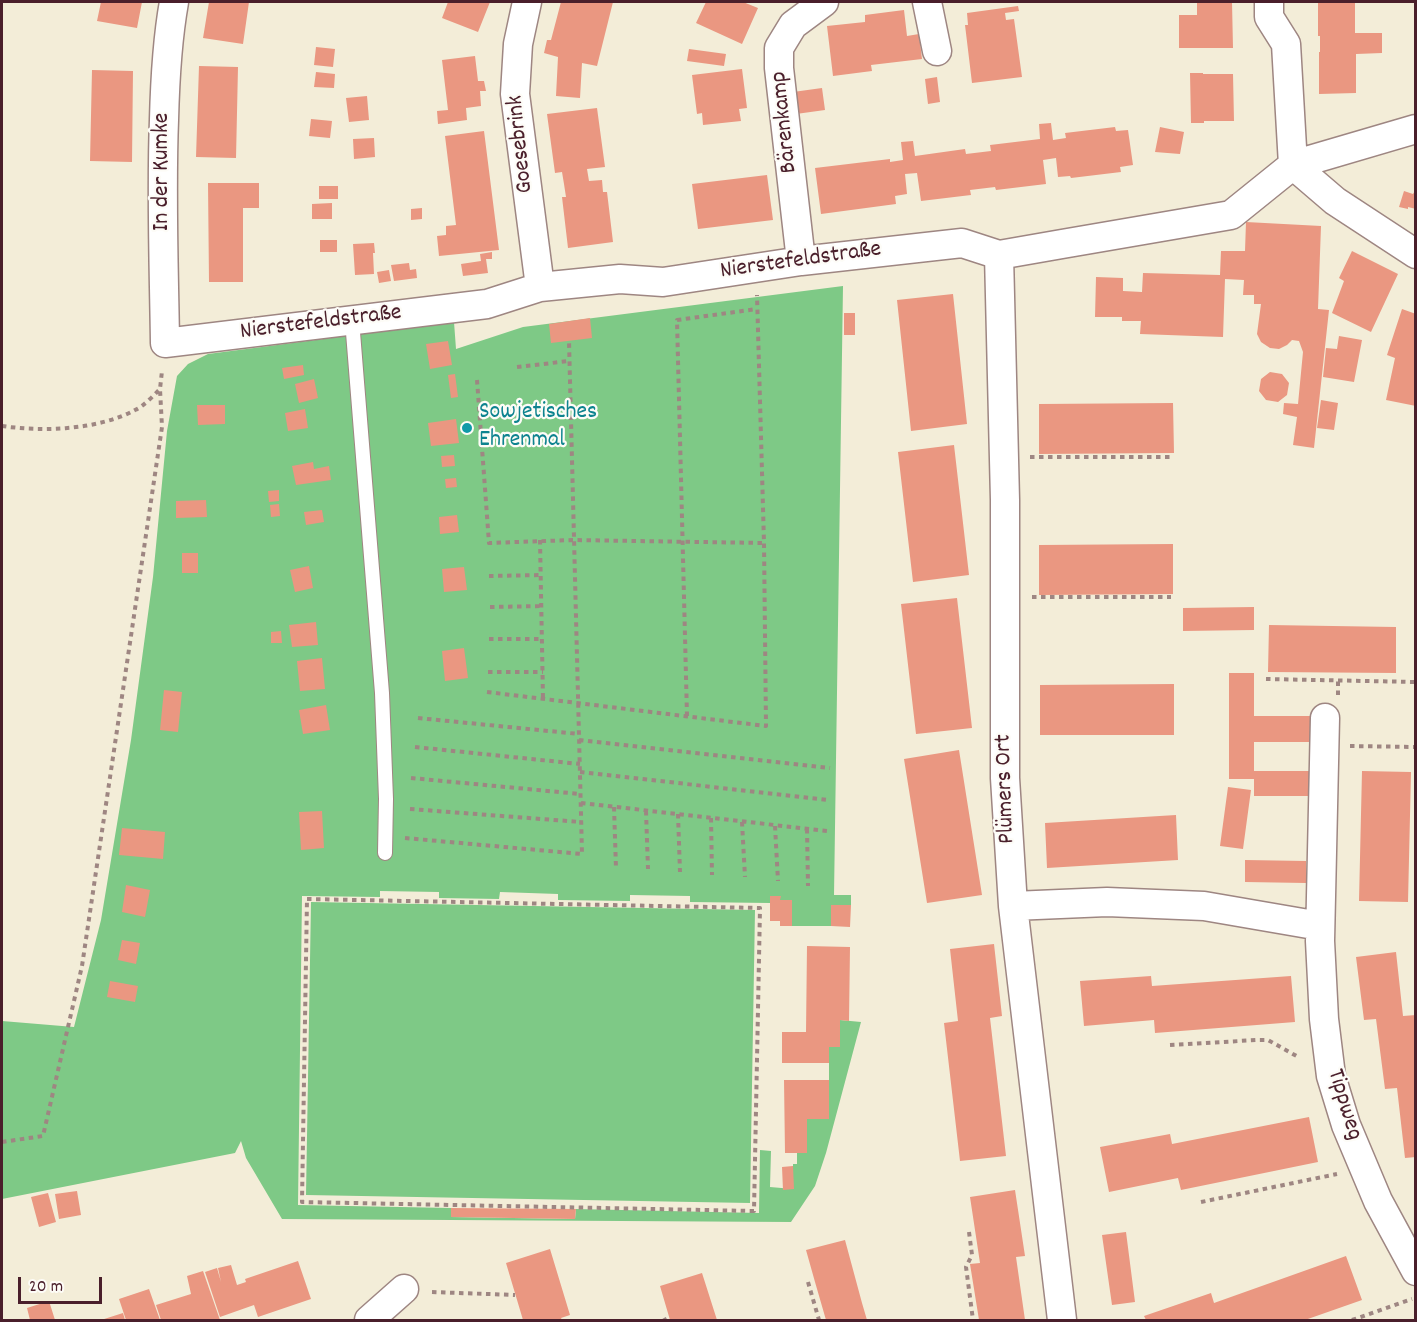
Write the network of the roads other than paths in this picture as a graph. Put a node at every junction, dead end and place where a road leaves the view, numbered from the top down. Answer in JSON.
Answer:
{"nodes":[{"id":1,"x":174,"y":2,"type":"edge"},
{"id":2,"x":527,"y":2,"type":"edge"},
{"id":3,"x":824,"y":2,"type":"edge"},
{"id":4,"x":927,"y":2,"type":"edge"},
{"id":5,"x":1269,"y":2,"type":"edge"},
{"id":6,"x":937,"y":51,"type":"dead end"},
{"id":7,"x":1416,"y":129,"type":"edge"},
{"id":8,"x":1293,"y":165,"type":"junction"},
{"id":9,"x":1416,"y":254,"type":"edge"},
{"id":10,"x":999,"y":255,"type":"junction"},
{"id":11,"x":801,"y":261,"type":"junction"},
{"id":12,"x":540,"y":287,"type":"junction"},
{"id":13,"x":352,"y":320,"type":"junction"},
{"id":14,"x":165,"y":343,"type":"joint"},
{"id":15,"x":1325,"y":731,"type":"road end"},
{"id":16,"x":385,"y":853,"type":"dead end"},
{"id":17,"x":1012,"y":906,"type":"junction"},
{"id":18,"x":1320,"y":926,"type":"junction"},
{"id":19,"x":1416,"y":1271,"type":"edge"},
{"id":20,"x":404,"y":1289,"type":"road end"},
{"id":21,"x":369,"y":1320,"type":"edge"},
{"id":22,"x":1062,"y":1320,"type":"edge"}],
"edges":[{"from":1,"to":14,"type":"street","name":"In der Kumke"},
{"from":2,"to":12,"type":"street","name":"Goesebrink"},
{"from":3,"to":11,"type":"street","name":"Bärenkamp"},
{"from":4,"to":6,"type":"street"},
{"from":5,"to":8,"type":"street"},
{"from":7,"to":8,"type":"street","name":"Nierstefeldstraße"},
{"from":8,"to":9,"type":"street"},
{"from":8,"to":10,"type":"street","name":"Nierstefeldstraße"},
{"from":10,"to":11,"type":"street","name":"Nierstefeldstraße"},
{"from":10,"to":17,"type":"street","name":"Plümers Ort"},
{"from":11,"to":12,"type":"street","name":"Nierstefeldstraße"},
{"from":12,"to":13,"type":"street","name":"Nierstefeldstraße"},
{"from":13,"to":14,"type":"street","name":"Nierstefeldstraße"},
{"from":13,"to":16,"type":"lane"},
{"from":15,"to":18,"type":"street","name":"Tippweg"},
{"from":17,"to":18,"type":"street"},
{"from":17,"to":22,"type":"street","name":"Plümers Ort"},
{"from":18,"to":19,"type":"street","name":"Tippweg"},
{"from":20,"to":21,"type":"street"}]}
